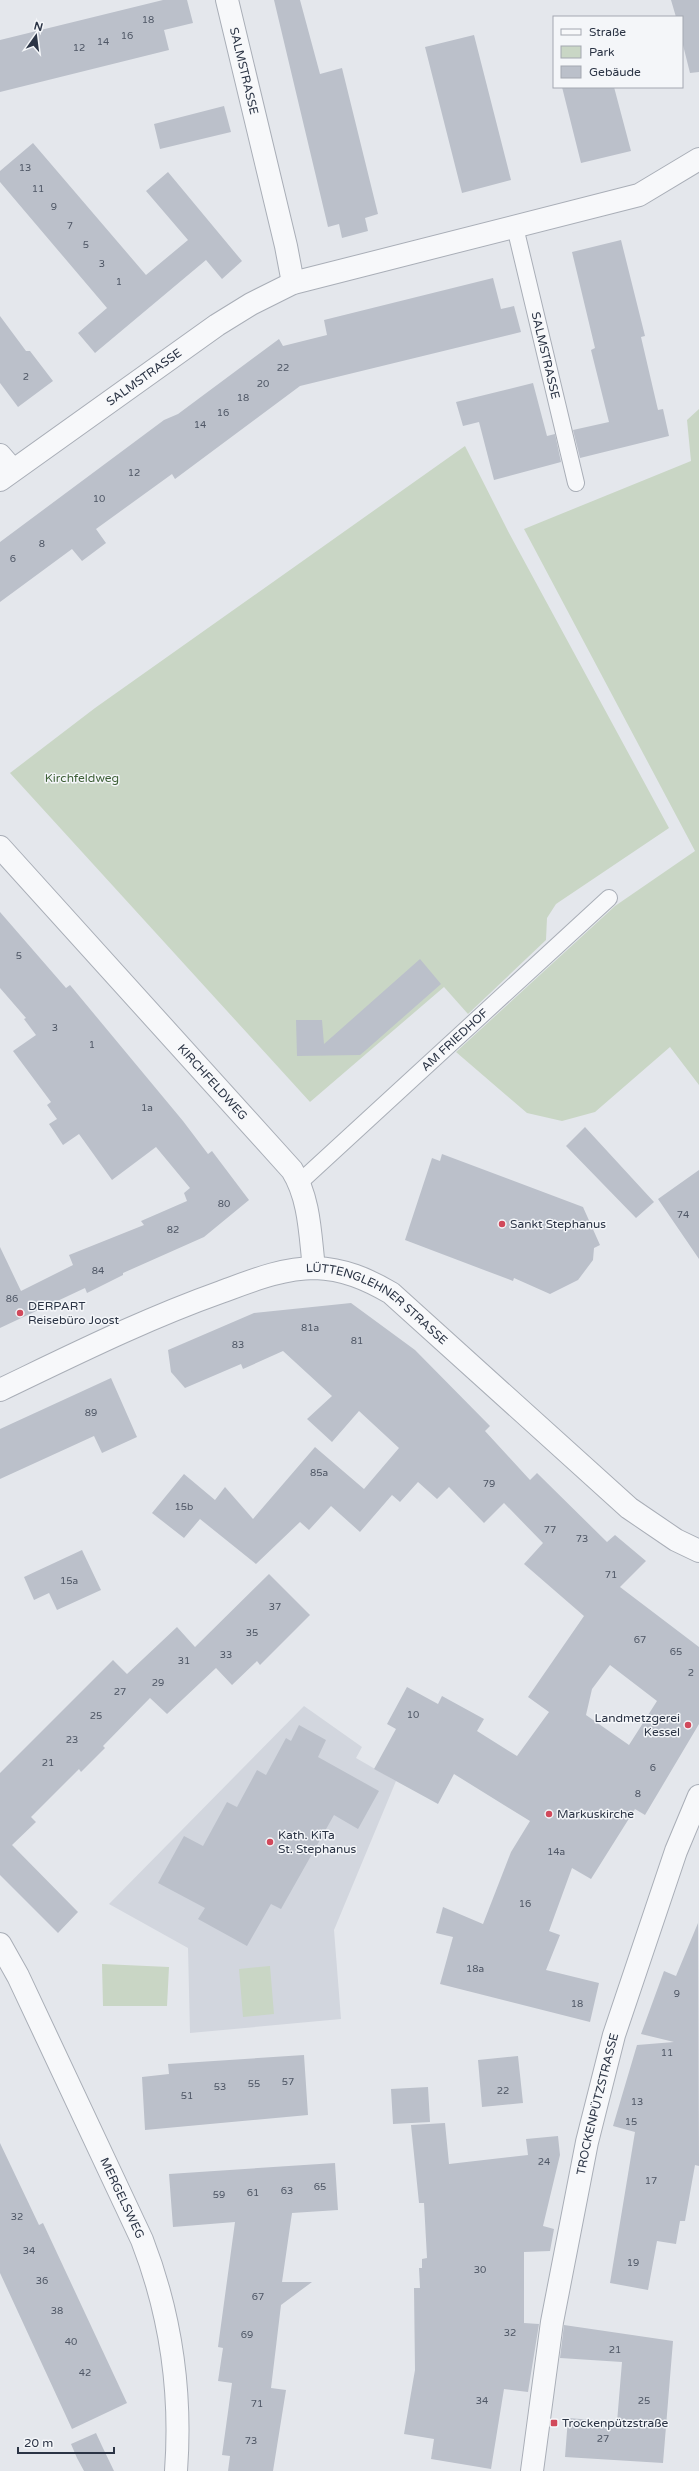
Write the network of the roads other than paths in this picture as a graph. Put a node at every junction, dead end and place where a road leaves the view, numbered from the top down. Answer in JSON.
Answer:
{"nodes":[{"id":1,"x":227,"y":0,"type":"edge"},
{"id":2,"x":699,"y":159,"type":"edge"},
{"id":3,"x":515,"y":227,"type":"junction"},
{"id":4,"x":293,"y":282,"type":"junction"},
{"id":5,"x":4,"y":468,"type":"edge"},
{"id":6,"x":576,"y":483,"type":"dead end"},
{"id":7,"x":0,"y":847,"type":"edge"},
{"id":8,"x":609,"y":898,"type":"dead end"},
{"id":9,"x":300,"y":1182,"type":"junction"},
{"id":10,"x":314,"y":1268,"type":"junction"},
{"id":11,"x":0,"y":1390,"type":"edge"},
{"id":12,"x":699,"y":1551,"type":"edge"},
{"id":13,"x":699,"y":1796,"type":"edge"},
{"id":14,"x":0,"y":1944,"type":"edge"},
{"id":15,"x":176,"y":2471,"type":"edge"},
{"id":16,"x":532,"y":2471,"type":"edge"}],
"edges":[{"from":1,"to":4,"type":"street","name":"SALMSTRASSE"},
{"from":2,"to":3,"type":"street","name":"SALMSTRASSE"},
{"from":3,"to":4,"type":"street","name":"SALMSTRASSE"},
{"from":3,"to":6,"type":"lane","name":"SALMSTRASSE"},
{"from":4,"to":5,"type":"street","name":"SALMSTRASSE"},
{"from":7,"to":9,"type":"street","name":"KIRCHFELDWEG"},
{"from":8,"to":9,"type":"lane","name":"AM FRIEDHOF"},
{"from":9,"to":10,"type":"street","name":"KIRCHFELDWEG"},
{"from":10,"to":11,"type":"street","name":"LÜTTENGLEHNER STRASSE"},
{"from":10,"to":12,"type":"street","name":"LÜTTENGLEHNER STRASSE"},
{"from":13,"to":16,"type":"street","name":"TROCKENPÜTZSTRASSE"},
{"from":14,"to":15,"type":"street","name":"MERGELSWEG"}]}
